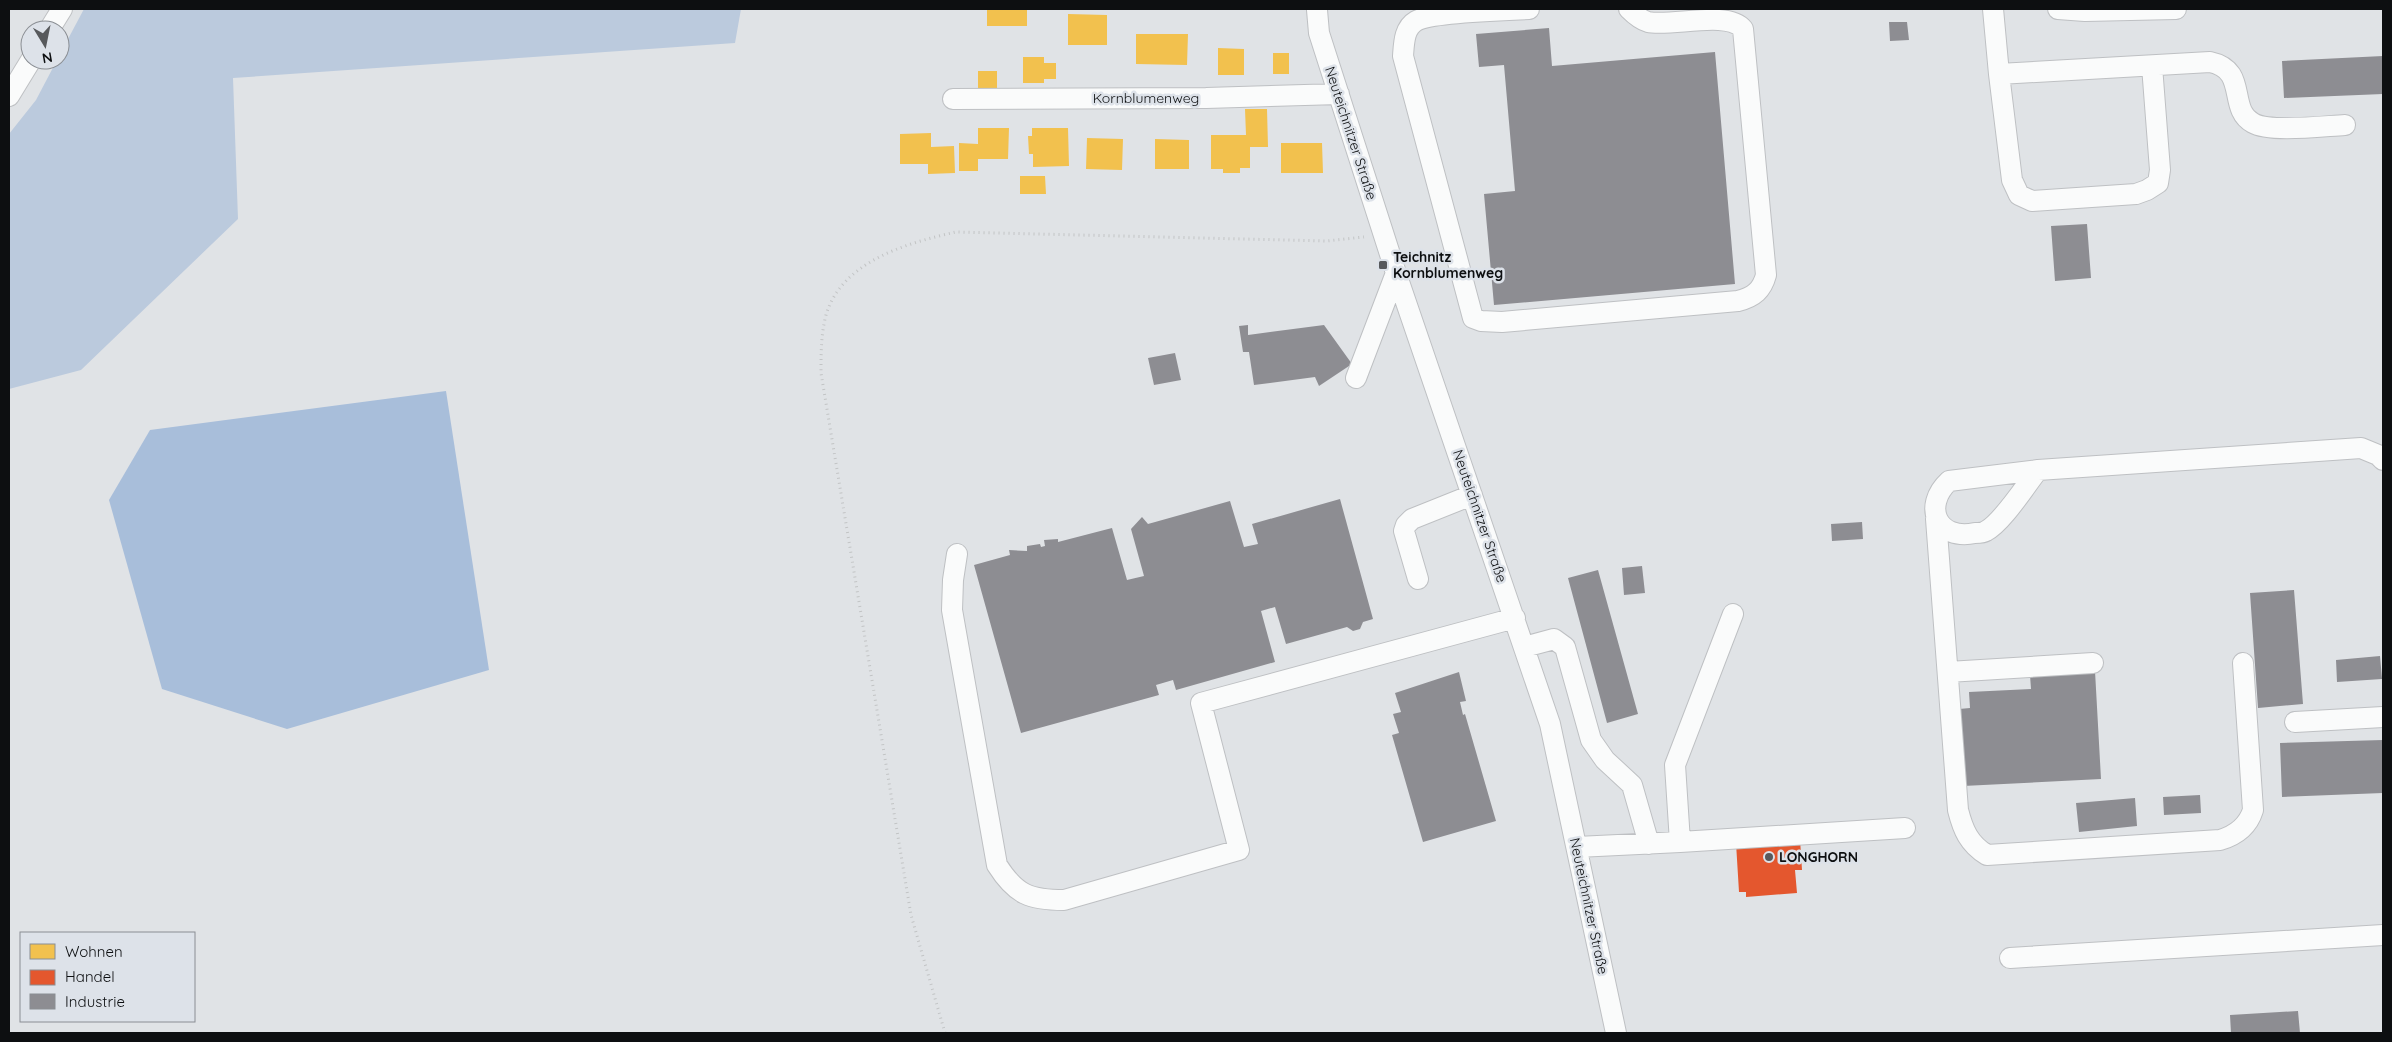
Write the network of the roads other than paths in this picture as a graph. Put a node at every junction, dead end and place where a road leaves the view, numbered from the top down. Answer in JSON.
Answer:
{"nodes":[{"id":1,"x":62,"y":9,"type":"edge"},
{"id":2,"x":1316,"y":9,"type":"edge"},
{"id":3,"x":1530,"y":9,"type":"edge"},
{"id":4,"x":1629,"y":9,"type":"edge"},
{"id":5,"x":1993,"y":9,"type":"edge"},
{"id":6,"x":2058,"y":9,"type":"edge"},
{"id":7,"x":2176,"y":9,"type":"edge"},
{"id":8,"x":56,"y":20,"type":"edge"},
{"id":9,"x":2152,"y":66,"type":"junction"},
{"id":10,"x":25,"y":70,"type":"edge"},
{"id":11,"x":1999,"y":74,"type":"junction"},
{"id":12,"x":1339,"y":94,"type":"junction"},
{"id":13,"x":9,"y":96,"type":"edge"},
{"id":14,"x":953,"y":99,"type":"dead end"},
{"id":15,"x":2345,"y":125,"type":"dead end"},
{"id":16,"x":1396,"y":274,"type":"junction"},
{"id":17,"x":1356,"y":378,"type":"dead end"},
{"id":18,"x":2383,"y":460,"type":"edge"},
{"id":19,"x":2038,"y":470,"type":"junction"},
{"id":20,"x":1472,"y":495,"type":"junction"},
{"id":21,"x":1936,"y":519,"type":"junction"},
{"id":22,"x":958,"y":554,"type":"dead end"},
{"id":23,"x":1418,"y":579,"type":"dead end"},
{"id":24,"x":1733,"y":614,"type":"dead end"},
{"id":25,"x":1515,"y":618,"type":"junction"},
{"id":26,"x":1524,"y":647,"type":"junction"},
{"id":27,"x":2093,"y":663,"type":"dead end"},
{"id":28,"x":2243,"y":663,"type":"dead end"},
{"id":29,"x":1948,"y":672,"type":"junction"},
{"id":30,"x":2383,"y":717,"type":"edge"},
{"id":31,"x":2295,"y":722,"type":"dead end"},
{"id":32,"x":1905,"y":828,"type":"dead end"},
{"id":33,"x":1680,"y":842,"type":"junction"},
{"id":34,"x":1649,"y":844,"type":"junction"},
{"id":35,"x":1577,"y":847,"type":"junction"},
{"id":36,"x":2383,"y":935,"type":"edge"},
{"id":37,"x":2010,"y":958,"type":"dead end"},
{"id":38,"x":1616,"y":1033,"type":"edge"}],
"edges":[{"from":1,"to":8,"type":"street"},
{"from":2,"to":12,"type":"street","name":"Neuteichnitzer Straße"},
{"from":3,"to":4,"type":"street"},
{"from":5,"to":11,"type":"street"},
{"from":6,"to":7,"type":"street"},
{"from":9,"to":11,"type":"street"},
{"from":9,"to":11,"type":"street"},
{"from":9,"to":15,"type":"street"},
{"from":10,"to":13,"type":"street"},
{"from":12,"to":14,"type":"street","name":"Kornblumenweg"},
{"from":12,"to":16,"type":"street","name":"Neuteichnitzer Straße"},
{"from":16,"to":17,"type":"street"},
{"from":16,"to":20,"type":"street","name":"Neuteichnitzer Straße"},
{"from":18,"to":19,"type":"street"},
{"from":19,"to":21,"type":"street"},
{"from":19,"to":21,"type":"street"},
{"from":20,"to":23,"type":"street"},
{"from":20,"to":25,"type":"street","name":"Neuteichnitzer Straße"},
{"from":21,"to":29,"type":"street"},
{"from":22,"to":25,"type":"street"},
{"from":24,"to":33,"type":"street"},
{"from":25,"to":26,"type":"street","name":"Neuteichnitzer Straße"},
{"from":26,"to":34,"type":"street"},
{"from":26,"to":35,"type":"street","name":"Neuteichnitzer Straße"},
{"from":27,"to":29,"type":"street"},
{"from":28,"to":29,"type":"street"},
{"from":30,"to":31,"type":"street"},
{"from":32,"to":33,"type":"street"},
{"from":33,"to":34,"type":"street"},
{"from":34,"to":35,"type":"street"},
{"from":35,"to":38,"type":"street","name":"Neuteichnitzer Straße"},
{"from":36,"to":37,"type":"street"}]}
